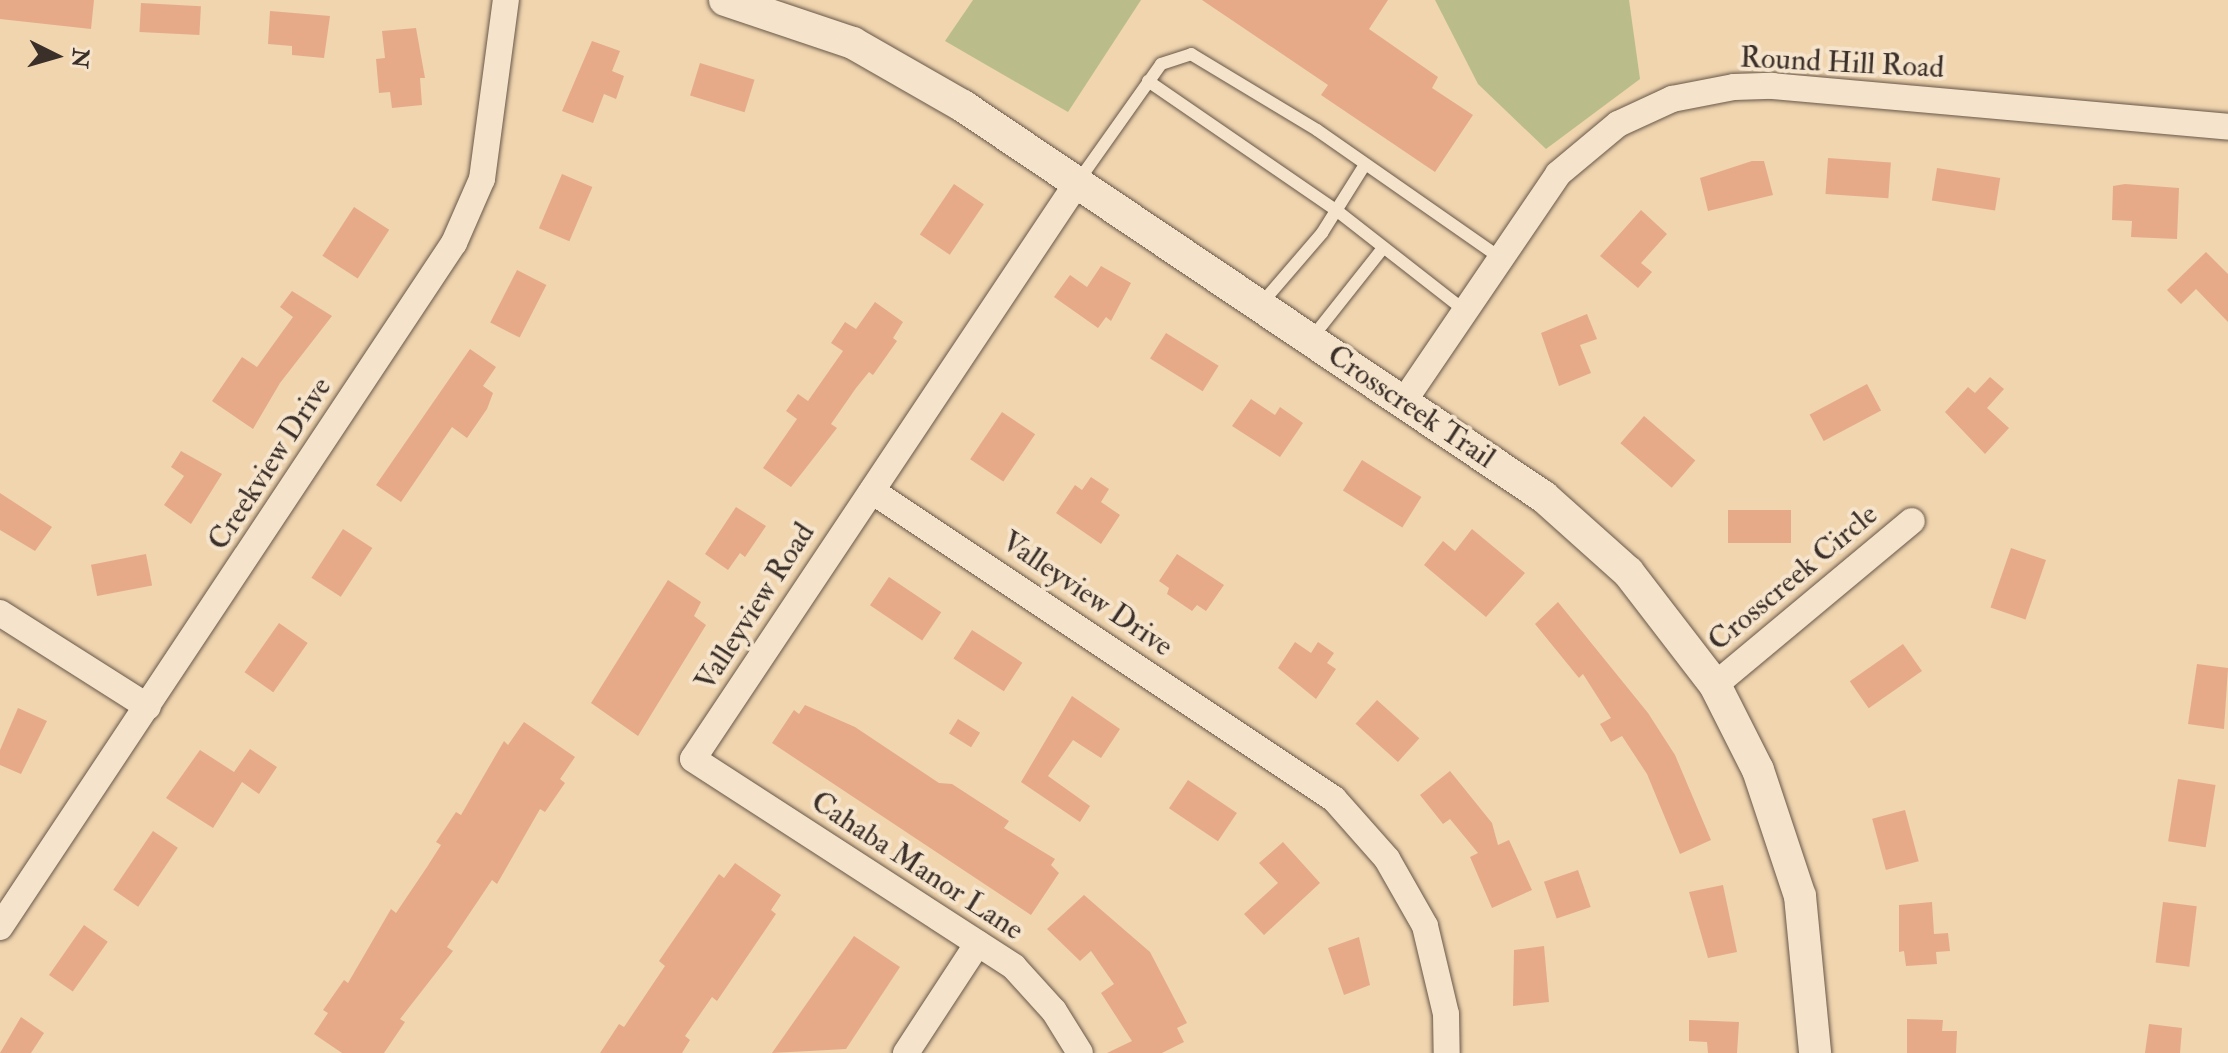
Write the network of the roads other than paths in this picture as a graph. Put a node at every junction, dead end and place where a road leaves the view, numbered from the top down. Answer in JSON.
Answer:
{"nodes":[{"id":1,"x":506,"y":0,"type":"edge"},
{"id":2,"x":725,"y":0,"type":"edge"},
{"id":3,"x":1148,"y":81,"type":"junction"},
{"id":4,"x":2228,"y":127,"type":"edge"},
{"id":5,"x":1364,"y":166,"type":"junction"},
{"id":6,"x":1077,"y":183,"type":"junction"},
{"id":7,"x":1336,"y":210,"type":"junction"},
{"id":8,"x":1383,"y":248,"type":"junction"},
{"id":9,"x":1499,"y":257,"type":"junction"},
{"id":10,"x":1261,"y":304,"type":"junction"},
{"id":11,"x":1464,"y":310,"type":"junction"},
{"id":12,"x":1311,"y":339,"type":"junction"},
{"id":13,"x":1404,"y":401,"type":"junction"},
{"id":14,"x":872,"y":491,"type":"junction"},
{"id":15,"x":1912,"y":521,"type":"dead end"},
{"id":16,"x":0,"y":613,"type":"edge"},
{"id":17,"x":1715,"y":685,"type":"junction"},
{"id":18,"x":148,"y":707,"type":"junction"},
{"id":19,"x":693,"y":759,"type":"joint"},
{"id":20,"x":0,"y":927,"type":"edge"},
{"id":21,"x":978,"y":943,"type":"junction"},
{"id":22,"x":906,"y":1053,"type":"edge"},
{"id":23,"x":1080,"y":1053,"type":"edge"},
{"id":24,"x":1447,"y":1053,"type":"edge"},
{"id":25,"x":1815,"y":1053,"type":"edge"}],
"edges":[{"from":1,"to":18,"type":"street","name":"Creekview Drive"},
{"from":2,"to":6,"type":"street","name":"Crosscreek Trail"},
{"from":3,"to":5,"type":"lane"},
{"from":3,"to":6,"type":"lane"},
{"from":3,"to":7,"type":"lane"},
{"from":4,"to":9,"type":"street","name":"Round Hill Road"},
{"from":5,"to":7,"type":"lane"},
{"from":5,"to":9,"type":"lane"},
{"from":6,"to":10,"type":"street","name":"Crosscreek Trail"},
{"from":6,"to":14,"type":"street"},
{"from":7,"to":8,"type":"lane"},
{"from":7,"to":10,"type":"lane"},
{"from":8,"to":11,"type":"lane"},
{"from":8,"to":12,"type":"lane"},
{"from":9,"to":11,"type":"street","name":"Round Hill Road"},
{"from":10,"to":12,"type":"street","name":"Crosscreek Trail"},
{"from":11,"to":13,"type":"street","name":"Round Hill Road"},
{"from":12,"to":13,"type":"street","name":"Crosscreek Trail"},
{"from":13,"to":17,"type":"street","name":"Crosscreek Trail"},
{"from":14,"to":19,"type":"street","name":"Valleyview Road"},
{"from":14,"to":24,"type":"street","name":"Valleyview Drive"},
{"from":15,"to":17,"type":"street","name":"Crosscreek Circle"},
{"from":16,"to":18,"type":"street"},
{"from":17,"to":25,"type":"street","name":"Crosscreek Trail"},
{"from":18,"to":20,"type":"street","name":"Creekview Drive"},
{"from":19,"to":21,"type":"street","name":"Cahaba Manor Lane"},
{"from":21,"to":22,"type":"street"},
{"from":21,"to":23,"type":"street","name":"Cahaba Manor Lane"}]}
